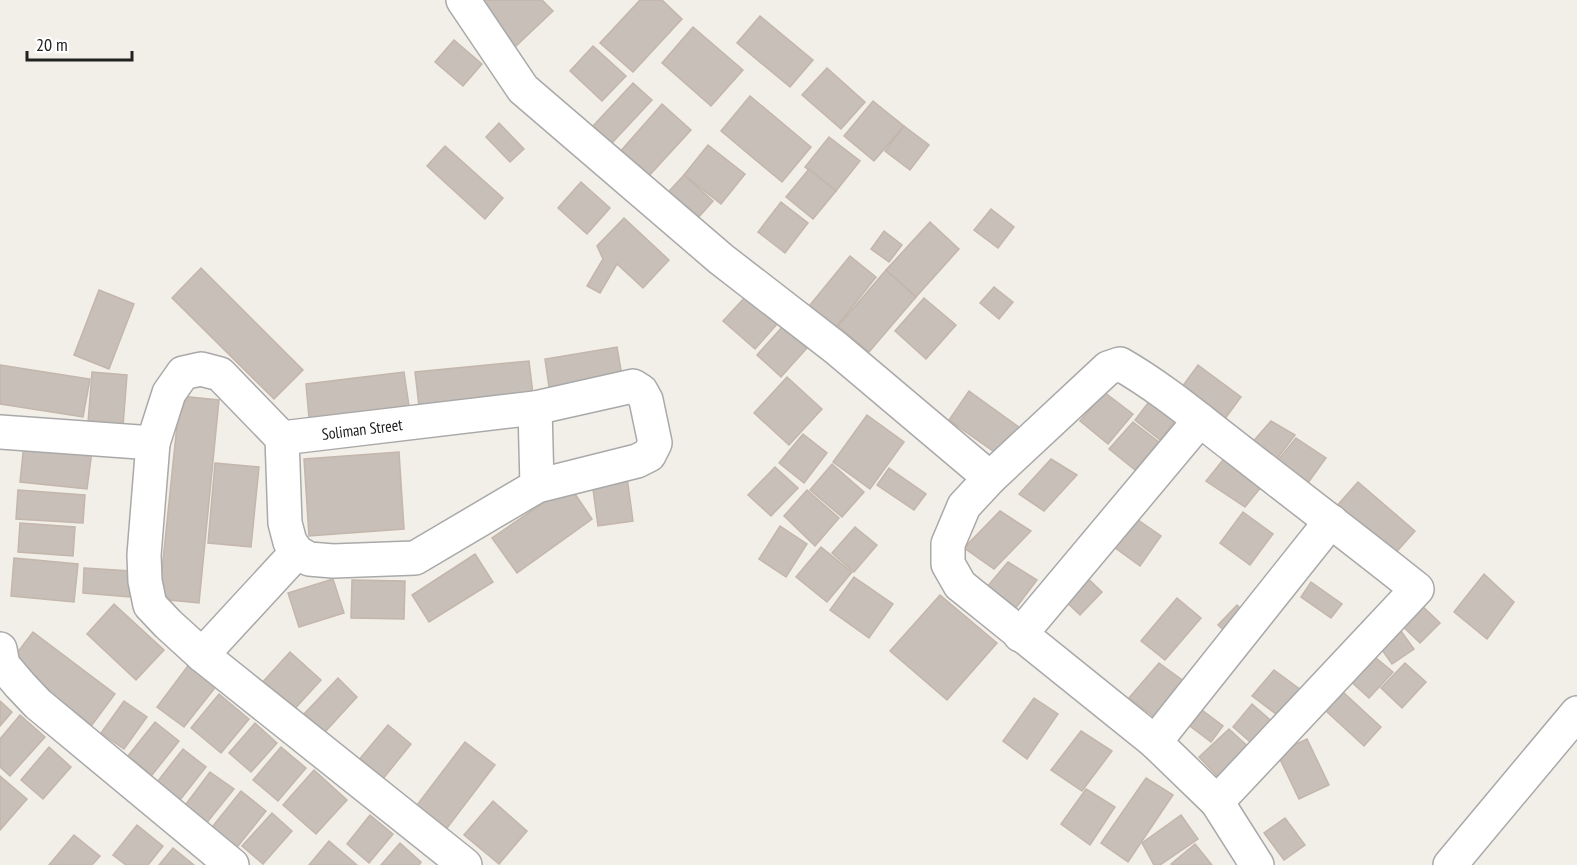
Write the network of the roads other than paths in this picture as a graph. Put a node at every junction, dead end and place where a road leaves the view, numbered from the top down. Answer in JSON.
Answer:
{"nodes":[{"id":1,"x":463,"y":0,"type":"edge"},
{"id":2,"x":535,"y":408,"type":"junction"},
{"id":3,"x":1200,"y":420,"type":"junction"},
{"id":4,"x":0,"y":432,"type":"edge"},
{"id":5,"x":282,"y":438,"type":"junction"},
{"id":6,"x":153,"y":443,"type":"junction"},
{"id":7,"x":990,"y":478,"type":"junction"},
{"id":8,"x":537,"y":486,"type":"junction"},
{"id":9,"x":1331,"y":521,"type":"junction"},
{"id":10,"x":297,"y":552,"type":"junction"},
{"id":11,"x":1020,"y":635,"type":"junction"},
{"id":12,"x":0,"y":649,"type":"edge"},
{"id":13,"x":202,"y":655,"type":"junction"},
{"id":14,"x":1577,"y":713,"type":"edge"},
{"id":15,"x":1155,"y":742,"type":"junction"},
{"id":16,"x":1217,"y":802,"type":"junction"},
{"id":17,"x":232,"y":865,"type":"edge"},
{"id":18,"x":465,"y":865,"type":"edge"},
{"id":19,"x":1257,"y":865,"type":"edge"},
{"id":20,"x":1450,"y":865,"type":"edge"}],
"edges":[{"from":1,"to":7,"type":"street"},
{"from":2,"to":5,"type":"street","name":"Soliman Street"},
{"from":2,"to":8,"type":"street"},
{"from":2,"to":8,"type":"street","name":"Soliman Street"},
{"from":3,"to":7,"type":"street"},
{"from":3,"to":9,"type":"street"},
{"from":3,"to":11,"type":"street"},
{"from":4,"to":6,"type":"street"},
{"from":5,"to":6,"type":"street"},
{"from":5,"to":10,"type":"street"},
{"from":6,"to":13,"type":"street"},
{"from":7,"to":11,"type":"street"},
{"from":8,"to":10,"type":"street"},
{"from":9,"to":15,"type":"street"},
{"from":9,"to":16,"type":"street"},
{"from":10,"to":13,"type":"street"},
{"from":11,"to":15,"type":"street"},
{"from":12,"to":17,"type":"street"},
{"from":13,"to":18,"type":"street"},
{"from":14,"to":20,"type":"street"},
{"from":15,"to":16,"type":"street"},
{"from":16,"to":19,"type":"street"}]}
